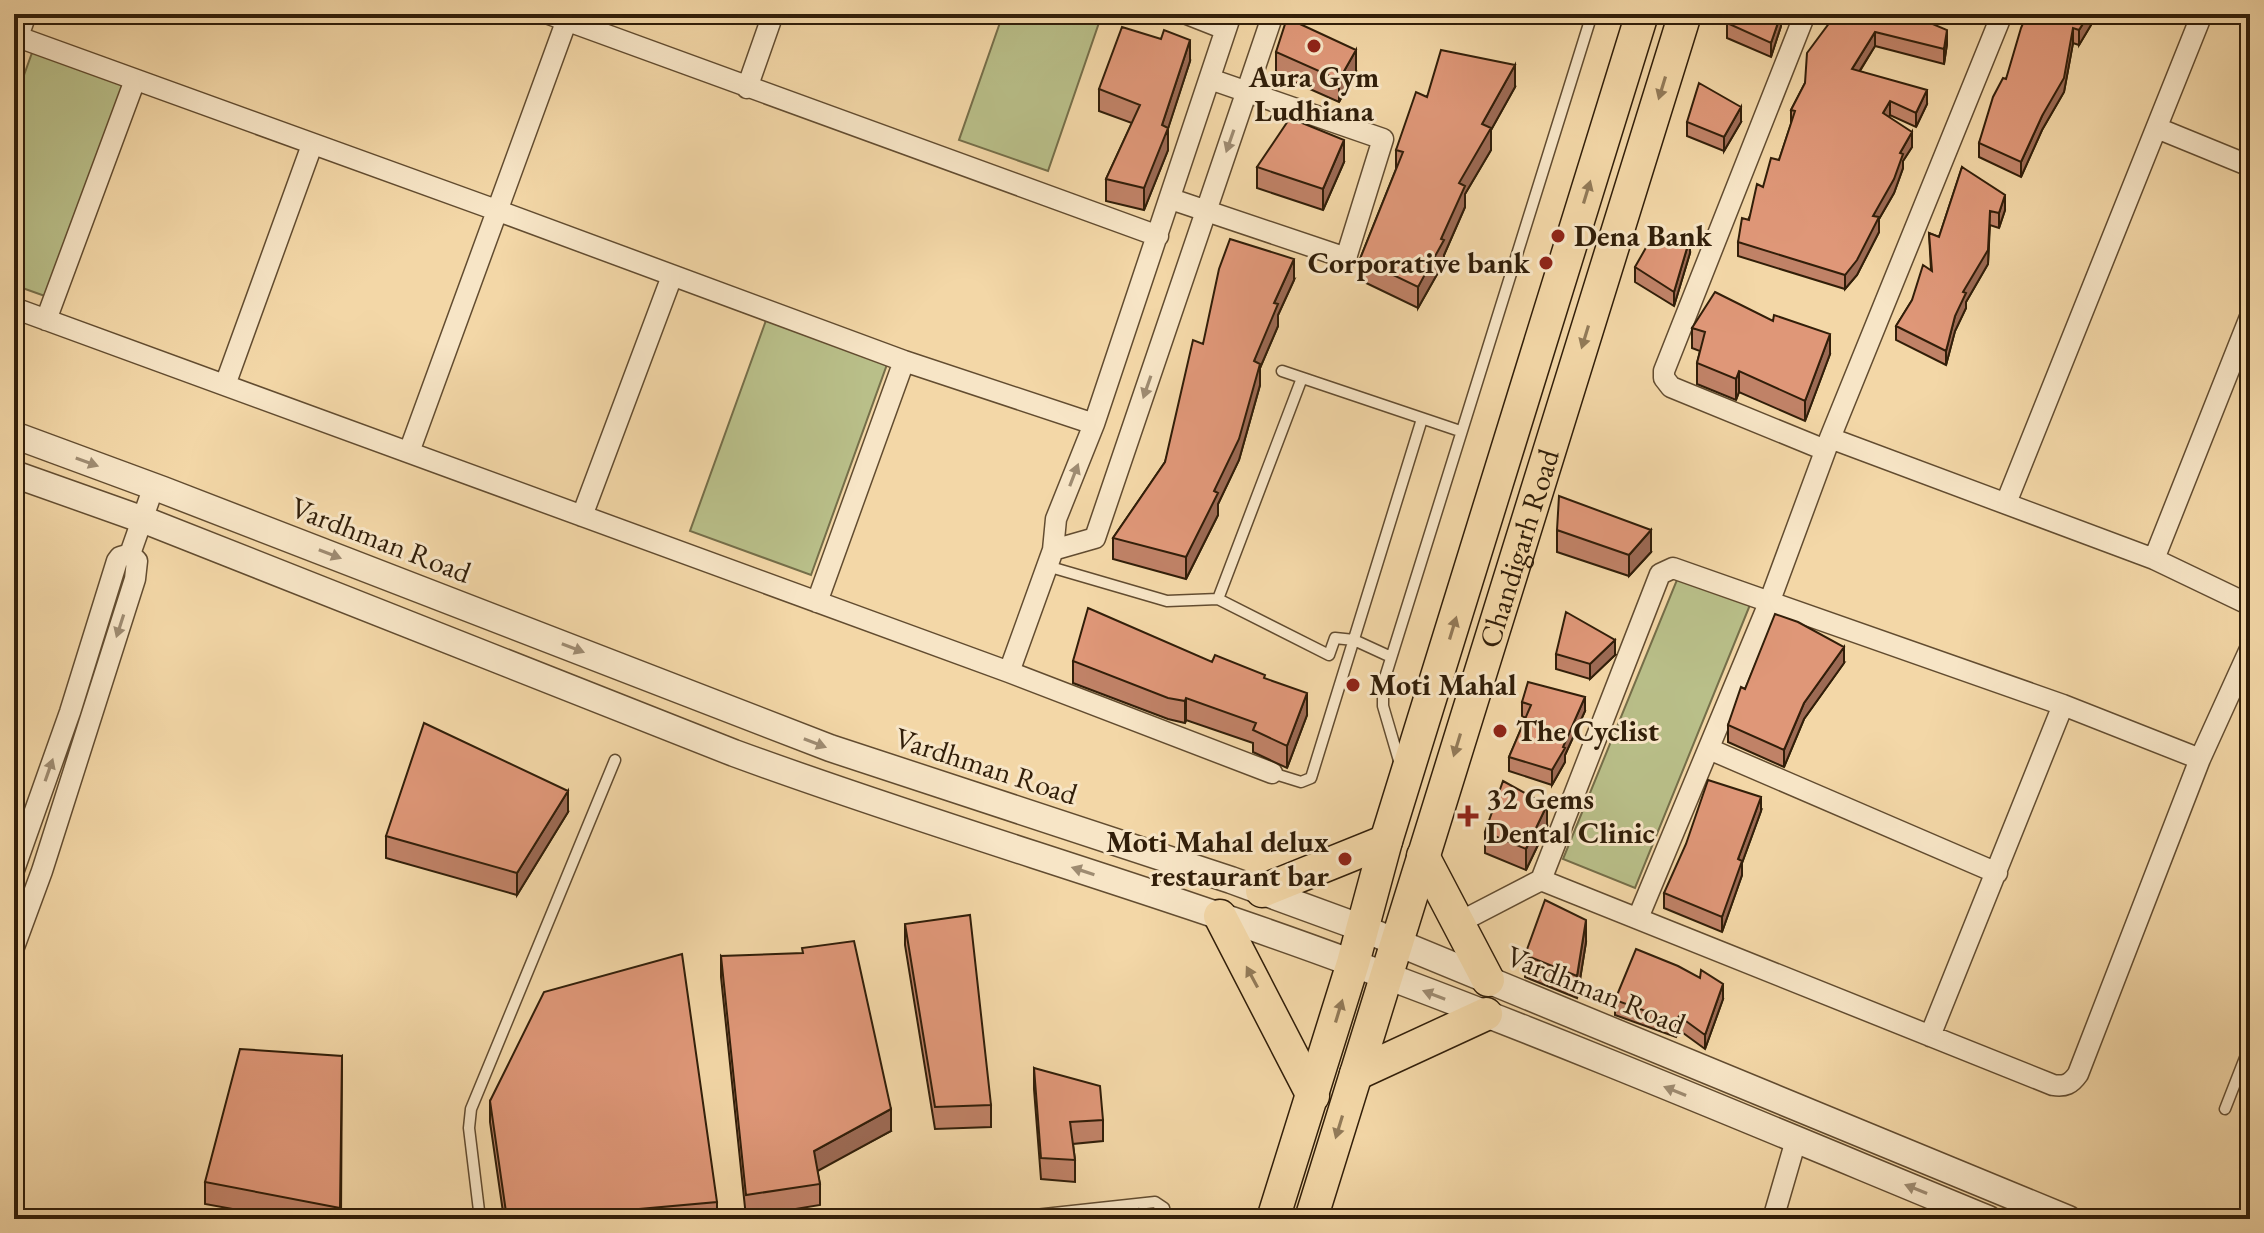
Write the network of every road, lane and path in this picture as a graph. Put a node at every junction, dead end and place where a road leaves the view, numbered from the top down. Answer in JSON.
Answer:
{"nodes":[{"id":1,"x":26,"y":14,"type":"edge"},
{"id":2,"x":773,"y":14,"type":"edge"},
{"id":3,"x":1187,"y":14,"type":"edge"},
{"id":4,"x":1273,"y":14,"type":"edge"},
{"id":5,"x":1592,"y":14,"type":"edge"},
{"id":6,"x":1642,"y":14,"type":"edge"},
{"id":7,"x":1685,"y":14,"type":"edge"},
{"id":8,"x":1805,"y":14,"type":"edge"},
{"id":9,"x":2002,"y":14,"type":"edge"},
{"id":10,"x":2202,"y":14,"type":"edge"},
{"id":11,"x":562,"y":16,"type":"edge"},
{"id":12,"x":1228,"y":22,"type":"edge"},
{"id":13,"x":16,"y":43,"type":"edge"},
{"id":14,"x":1210,"y":79,"type":"junction"},
{"id":15,"x":135,"y":80,"type":"junction"},
{"id":16,"x":747,"y":88,"type":"junction"},
{"id":17,"x":1247,"y":91,"type":"junction"},
{"id":18,"x":2157,"y":128,"type":"junction"},
{"id":19,"x":312,"y":145,"type":"junction"},
{"id":20,"x":2250,"y":166,"type":"edge"},
{"id":21,"x":1171,"y":199,"type":"junction"},
{"id":22,"x":496,"y":210,"type":"junction"},
{"id":23,"x":1205,"y":210,"type":"junction"},
{"id":24,"x":1158,"y":236,"type":"junction"},
{"id":25,"x":672,"y":276,"type":"junction"},
{"id":26,"x":14,"y":308,"type":"edge"},
{"id":27,"x":2250,"y":317,"type":"edge"},
{"id":28,"x":46,"y":320,"type":"junction"},
{"id":29,"x":904,"y":361,"type":"junction"},
{"id":30,"x":1282,"y":371,"type":"dead end"},
{"id":31,"x":1302,"y":378,"type":"junction"},
{"id":32,"x":225,"y":385,"type":"junction"},
{"id":33,"x":1422,"y":419,"type":"junction"},
{"id":34,"x":1094,"y":424,"type":"junction"},
{"id":35,"x":1460,"y":431,"type":"junction"},
{"id":36,"x":14,"y":435,"type":"edge"},
{"id":37,"x":1827,"y":444,"type":"junction"},
{"id":38,"x":409,"y":452,"type":"junction"},
{"id":39,"x":14,"y":474,"type":"edge"},
{"id":40,"x":154,"y":486,"type":"junction"},
{"id":41,"x":2006,"y":503,"type":"junction"},
{"id":42,"x":582,"y":516,"type":"junction"},
{"id":43,"x":142,"y":520,"type":"junction"},
{"id":44,"x":130,"y":554,"type":"junction"},
{"id":45,"x":1050,"y":558,"type":"junction"},
{"id":46,"x":2154,"y":559,"type":"junction"},
{"id":47,"x":1218,"y":599,"type":"junction"},
{"id":48,"x":817,"y":602,"type":"junction"},
{"id":49,"x":1769,"y":603,"type":"junction"},
{"id":50,"x":2250,"y":605,"type":"edge"},
{"id":51,"x":1354,"y":640,"type":"junction"},
{"id":52,"x":2250,"y":649,"type":"edge"},
{"id":53,"x":1391,"y":657,"type":"junction"},
{"id":54,"x":1009,"y":672,"type":"junction"},
{"id":55,"x":2063,"y":705,"type":"junction"},
{"id":56,"x":1709,"y":749,"type":"junction"},
{"id":57,"x":2200,"y":759,"type":"junction"},
{"id":58,"x":615,"y":760,"type":"dead end"},
{"id":59,"x":1272,"y":773,"type":"joint"},
{"id":60,"x":1405,"y":781,"type":"junction"},
{"id":61,"x":1386,"y":841,"type":"junction"},
{"id":62,"x":1423,"y":856,"type":"junction"},
{"id":63,"x":14,"y":870,"type":"edge"},
{"id":64,"x":1997,"y":873,"type":"junction"},
{"id":65,"x":1541,"y":880,"type":"junction"},
{"id":66,"x":1262,"y":891,"type":"junction"},
{"id":67,"x":1220,"y":916,"type":"junction"},
{"id":68,"x":1638,"y":918,"type":"junction"},
{"id":69,"x":1458,"y":923,"type":"junction"},
{"id":70,"x":1362,"y":928,"type":"junction"},
{"id":71,"x":1396,"y":942,"type":"junction"},
{"id":72,"x":14,"y":947,"type":"edge"},
{"id":73,"x":1353,"y":963,"type":"junction"},
{"id":74,"x":1386,"y":976,"type":"junction"},
{"id":75,"x":1488,"y":980,"type":"junction"},
{"id":76,"x":1486,"y":1014,"type":"junction"},
{"id":77,"x":1930,"y":1036,"type":"junction"},
{"id":78,"x":2250,"y":1045,"type":"edge"},
{"id":79,"x":1356,"y":1074,"type":"junction"},
{"id":80,"x":1313,"y":1096,"type":"junction"},
{"id":81,"x":2225,"y":1109,"type":"dead end"},
{"id":82,"x":1796,"y":1140,"type":"junction"},
{"id":83,"x":480,"y":1219,"type":"edge"},
{"id":84,"x":999,"y":1219,"type":"edge"},
{"id":85,"x":1166,"y":1219,"type":"edge"},
{"id":86,"x":1273,"y":1219,"type":"edge"},
{"id":87,"x":1311,"y":1219,"type":"edge"},
{"id":88,"x":1773,"y":1219,"type":"edge"},
{"id":89,"x":1988,"y":1219,"type":"edge"},
{"id":90,"x":2068,"y":1219,"type":"edge"}],
"edges":[{"from":1,"to":13,"type":"street"},
{"from":2,"to":16,"type":"street"},
{"from":3,"to":12,"type":"street"},
{"from":4,"to":17,"type":"street"},
{"from":5,"to":35,"type":"lane"},
{"from":60,"to":6,"type":"main road","name":"Chandigarh Road","one_way":true},
{"from":7,"to":62,"type":"main road","name":"Chandigarh Road","one_way":true},
{"from":8,"to":37,"type":"street"},
{"from":9,"to":37,"type":"street"},
{"from":10,"to":18,"type":"street"},
{"from":11,"to":16,"type":"street"},
{"from":11,"to":22,"type":"street"},
{"from":12,"to":14,"type":"street"},
{"from":13,"to":15,"type":"street"},
{"from":14,"to":17,"type":"street"},
{"from":14,"to":21,"type":"street"},
{"from":15,"to":19,"type":"street"},
{"from":15,"to":28,"type":"street"},
{"from":16,"to":24,"type":"street"},
{"from":17,"to":23,"type":"street","one_way":true},
{"from":17,"to":23,"type":"street"},
{"from":18,"to":20,"type":"street"},
{"from":18,"to":41,"type":"street"},
{"from":19,"to":22,"type":"street"},
{"from":19,"to":32,"type":"street"},
{"from":21,"to":23,"type":"street"},
{"from":21,"to":24,"type":"street"},
{"from":22,"to":25,"type":"street"},
{"from":22,"to":38,"type":"street"},
{"from":23,"to":45,"type":"street","one_way":true},
{"from":24,"to":34,"type":"street"},
{"from":25,"to":29,"type":"street"},
{"from":25,"to":42,"type":"street"},
{"from":26,"to":28,"type":"street"},
{"from":27,"to":46,"type":"street"},
{"from":28,"to":32,"type":"street"},
{"from":29,"to":34,"type":"street"},
{"from":29,"to":48,"type":"street"},
{"from":30,"to":31,"type":"lane"},
{"from":31,"to":33,"type":"lane"},
{"from":31,"to":47,"type":"lane"},
{"from":32,"to":38,"type":"street"},
{"from":33,"to":35,"type":"lane"},
{"from":33,"to":51,"type":"lane"},
{"from":45,"to":34,"type":"street","one_way":true},
{"from":35,"to":53,"type":"lane"},
{"from":36,"to":40,"type":"street","name":"Vardhman Road","one_way":true},
{"from":37,"to":41,"type":"street"},
{"from":37,"to":49,"type":"street"},
{"from":38,"to":42,"type":"street"},
{"from":39,"to":43,"type":"street"},
{"from":40,"to":43,"type":"street"},
{"from":40,"to":66,"type":"street","name":"Vardhman Road","one_way":true},
{"from":41,"to":46,"type":"street"},
{"from":42,"to":48,"type":"street"},
{"from":43,"to":44,"type":"street"},
{"from":67,"to":43,"type":"street","one_way":true},
{"from":63,"to":44,"type":"street","one_way":true},
{"from":44,"to":72,"type":"street","one_way":true},
{"from":45,"to":47,"type":"lane"},
{"from":45,"to":54,"type":"street"},
{"from":46,"to":50,"type":"street"},
{"from":47,"to":51,"type":"lane"},
{"from":48,"to":54,"type":"street"},
{"from":49,"to":55,"type":"street"},
{"from":49,"to":56,"type":"street"},
{"from":49,"to":65,"type":"street"},
{"from":51,"to":53,"type":"lane"},
{"from":51,"to":59,"type":"lane"},
{"from":52,"to":57,"type":"street"},
{"from":53,"to":60,"type":"lane"},
{"from":54,"to":59,"type":"street"},
{"from":55,"to":57,"type":"street"},
{"from":55,"to":64,"type":"street"},
{"from":56,"to":64,"type":"street"},
{"from":56,"to":68,"type":"street"},
{"from":57,"to":77,"type":"street"},
{"from":58,"to":83,"type":"lane"},
{"from":60,"to":61,"type":"main road","name":"Chandigarh Road"},
{"from":61,"to":66,"type":"main road"},
{"from":61,"to":70,"type":"main road","name":"Chandigarh Road"},
{"from":62,"to":69,"type":"main road"},
{"from":62,"to":71,"type":"main road","name":"Chandigarh Road"},
{"from":64,"to":77,"type":"street"},
{"from":65,"to":68,"type":"street"},
{"from":65,"to":69,"type":"street"},
{"from":66,"to":70,"type":"street","name":"Vardhman Road"},
{"from":67,"to":73,"type":"street"},
{"from":80,"to":67,"type":"main road","one_way":true},
{"from":68,"to":77,"type":"street"},
{"from":69,"to":75,"type":"main road"},
{"from":70,"to":71,"type":"street","name":"Vardhman Road"},
{"from":70,"to":73,"type":"main road","name":"Chandigarh Road"},
{"from":71,"to":74,"type":"main road","name":"Chandigarh Road"},
{"from":71,"to":75,"type":"street","name":"Vardhman Road"},
{"from":73,"to":74,"type":"street"},
{"from":80,"to":73,"type":"main road","name":"Chandigarh Road","one_way":true},
{"from":76,"to":74,"type":"street","one_way":true},
{"from":74,"to":79,"type":"main road","name":"Chandigarh Road"},
{"from":75,"to":90,"type":"street","name":"Vardhman Road"},
{"from":76,"to":79,"type":"main road"},
{"from":82,"to":76,"type":"street","one_way":true},
{"from":78,"to":81,"type":"lane"},
{"from":79,"to":87,"type":"main road","name":"Chandigarh Road","one_way":true},
{"from":80,"to":86,"type":"main road","name":"Chandigarh Road"},
{"from":82,"to":88,"type":"street"},
{"from":89,"to":82,"type":"street","one_way":true},
{"from":84,"to":85,"type":"lane"}]}
